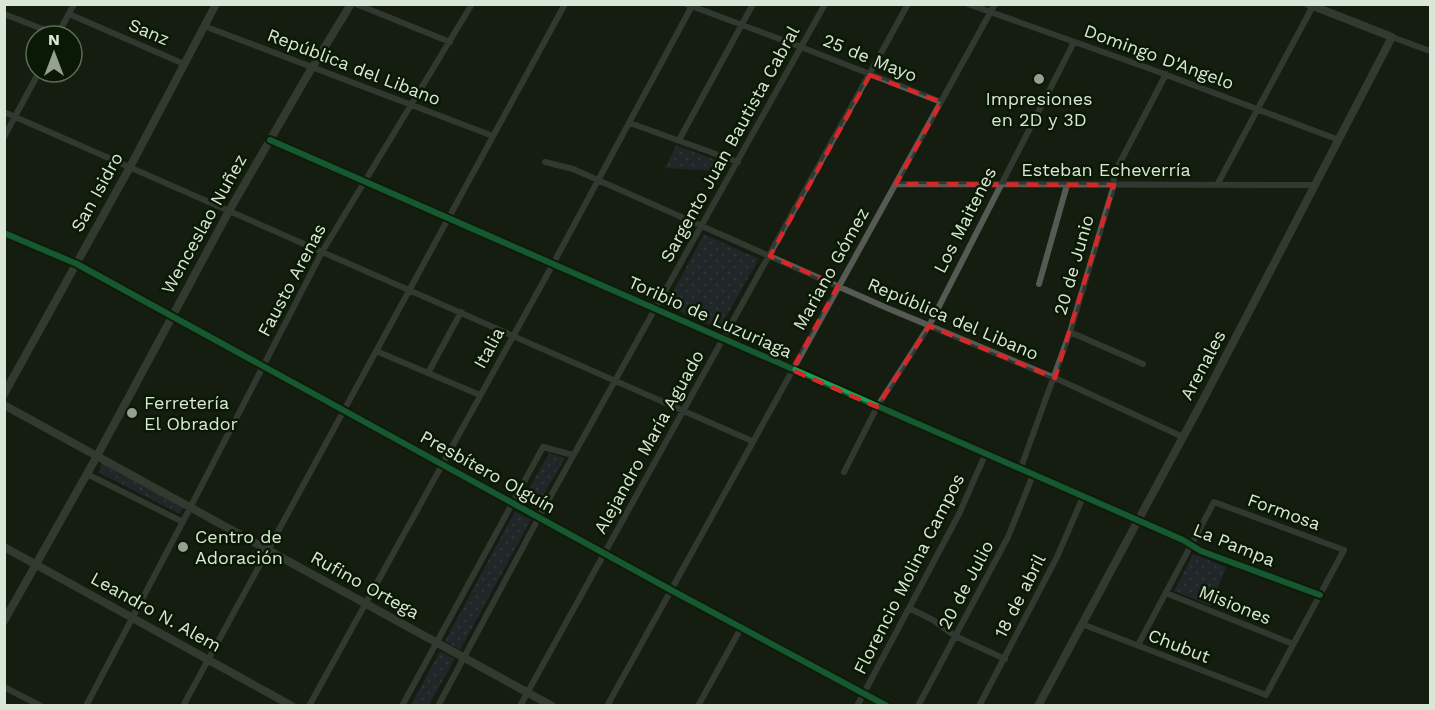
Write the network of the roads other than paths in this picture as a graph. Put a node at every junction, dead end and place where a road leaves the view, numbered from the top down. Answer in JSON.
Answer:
{"nodes":[{"id":1,"x":74,"y":4,"type":"edge"},
{"id":2,"x":216,"y":4,"type":"edge"},
{"id":3,"x":354,"y":4,"type":"edge"},
{"id":4,"x":472,"y":4,"type":"edge"},
{"id":5,"x":565,"y":4,"type":"edge"},
{"id":6,"x":753,"y":4,"type":"edge"},
{"id":7,"x":825,"y":4,"type":"edge"},
{"id":8,"x":908,"y":4,"type":"edge"},
{"id":9,"x":968,"y":4,"type":"edge"},
{"id":10,"x":995,"y":4,"type":"edge"},
{"id":11,"x":690,"y":5,"type":"edge"},
{"id":12,"x":1312,"y":5,"type":"edge"},
{"id":13,"x":4,"y":14,"type":"edge"},
{"id":14,"x":69,"y":14,"type":"junction"},
{"id":15,"x":990,"y":14,"type":"junction"},
{"id":16,"x":30,"y":24,"type":"edge"},
{"id":17,"x":64,"y":24,"type":"edge"},
{"id":18,"x":742,"y":25,"type":"junction"},
{"id":19,"x":204,"y":26,"type":"junction"},
{"id":20,"x":1392,"y":37,"type":"junction"},
{"id":21,"x":450,"y":42,"type":"junction"},
{"id":22,"x":1074,"y":42,"type":"junction"},
{"id":23,"x":801,"y":47,"type":"junction"},
{"id":24,"x":1431,"y":51,"type":"edge"},
{"id":25,"x":184,"y":64,"type":"junction"},
{"id":26,"x":313,"y":67,"type":"junction"},
{"id":27,"x":1166,"y":74,"type":"junction"},
{"id":28,"x":870,"y":75,"type":"junction"},
{"id":29,"x":33,"y":84,"type":"edge"},
{"id":30,"x":941,"y":102,"type":"junction"},
{"id":31,"x":412,"y":105,"type":"junction"},
{"id":32,"x":1256,"y":109,"type":"junction"},
{"id":33,"x":4,"y":112,"type":"edge"},
{"id":34,"x":15,"y":117,"type":"junction"},
{"id":35,"x":630,"y":123,"type":"junction"},
{"id":36,"x":493,"y":136,"type":"junction"},
{"id":37,"x":4,"y":137,"type":"edge"},
{"id":38,"x":270,"y":140,"type":"junction"},
{"id":39,"x":678,"y":140,"type":"junction"},
{"id":40,"x":1339,"y":140,"type":"junction"},
{"id":41,"x":544,"y":162,"type":"dead end"},
{"id":42,"x":738,"y":162,"type":"junction"},
{"id":43,"x":130,"y":167,"type":"junction"},
{"id":44,"x":365,"y":180,"type":"junction"},
{"id":45,"x":599,"y":180,"type":"junction"},
{"id":46,"x":896,"y":184,"type":"junction"},
{"id":47,"x":999,"y":185,"type":"junction"},
{"id":48,"x":1067,"y":185,"type":"junction"},
{"id":49,"x":1113,"y":185,"type":"junction"},
{"id":50,"x":1216,"y":185,"type":"junction"},
{"id":51,"x":1316,"y":185,"type":"junction"},
{"id":52,"x":229,"y":211,"type":"junction"},
{"id":53,"x":449,"y":218,"type":"junction"},
{"id":54,"x":701,"y":226,"type":"junction"},
{"id":55,"x":4,"y":233,"type":"edge"},
{"id":56,"x":321,"y":252,"type":"junction"},
{"id":57,"x":770,"y":256,"type":"junction"},
{"id":58,"x":76,"y":264,"type":"junction"},
{"id":59,"x":554,"y":264,"type":"junction"},
{"id":60,"x":1039,"y":284,"type":"dead end"},
{"id":61,"x":838,"y":286,"type":"junction"},
{"id":62,"x":409,"y":290,"type":"junction"},
{"id":63,"x":654,"y":309,"type":"junction"},
{"id":64,"x":461,"y":312,"type":"junction"},
{"id":65,"x":173,"y":317,"type":"junction"},
{"id":66,"x":929,"y":326,"type":"junction"},
{"id":67,"x":1070,"y":332,"type":"junction"},
{"id":68,"x":513,"y":335,"type":"junction"},
{"id":69,"x":724,"y":340,"type":"junction"},
{"id":70,"x":376,"y":351,"type":"junction"},
{"id":71,"x":1143,"y":364,"type":"dead end"},
{"id":72,"x":262,"y":367,"type":"junction"},
{"id":73,"x":792,"y":370,"type":"junction"},
{"id":74,"x":428,"y":373,"type":"junction"},
{"id":75,"x":1055,"y":378,"type":"junction"},
{"id":76,"x":615,"y":380,"type":"junction"},
{"id":77,"x":4,"y":394,"type":"edge"},
{"id":78,"x":480,"y":394,"type":"junction"},
{"id":79,"x":4,"y":405,"type":"edge"},
{"id":80,"x":877,"y":407,"type":"junction"},
{"id":81,"x":345,"y":411,"type":"junction"},
{"id":82,"x":684,"y":411,"type":"junction"},
{"id":83,"x":1183,"y":437,"type":"junction"},
{"id":84,"x":752,"y":441,"type":"junction"},
{"id":85,"x":573,"y":455,"type":"junction"},
{"id":86,"x":985,"y":455,"type":"junction"},
{"id":87,"x":97,"y":456,"type":"junction"},
{"id":88,"x":442,"y":464,"type":"junction"},
{"id":89,"x":1020,"y":470,"type":"junction"},
{"id":90,"x":844,"y":472,"type":"dead end"},
{"id":91,"x":87,"y":474,"type":"junction"},
{"id":92,"x":1033,"y":476,"type":"junction"},
{"id":93,"x":1083,"y":497,"type":"junction"},
{"id":94,"x":512,"y":502,"type":"junction"},
{"id":95,"x":190,"y":508,"type":"junction"},
{"id":96,"x":539,"y":517,"type":"junction"},
{"id":97,"x":1138,"y":521,"type":"junction"},
{"id":98,"x":183,"y":522,"type":"junction"},
{"id":99,"x":1192,"y":545,"type":"junction"},
{"id":100,"x":4,"y":547,"type":"edge"},
{"id":101,"x":268,"y":551,"type":"junction"},
{"id":102,"x":605,"y":553,"type":"junction"},
{"id":103,"x":36,"y":564,"type":"junction"},
{"id":104,"x":671,"y":590,"type":"junction"},
{"id":105,"x":1166,"y":593,"type":"junction"},
{"id":106,"x":1320,"y":595,"type":"junction"},
{"id":107,"x":366,"y":604,"type":"junction"},
{"id":108,"x":909,"y":608,"type":"junction"},
{"id":109,"x":133,"y":619,"type":"junction"},
{"id":110,"x":4,"y":621,"type":"edge"},
{"id":111,"x":1082,"y":624,"type":"junction"},
{"id":112,"x":741,"y":628,"type":"junction"},
{"id":113,"x":956,"y":636,"type":"junction"},
{"id":114,"x":436,"y":643,"type":"junction"},
{"id":115,"x":1293,"y":644,"type":"junction"},
{"id":116,"x":1138,"y":645,"type":"junction"},
{"id":117,"x":463,"y":658,"type":"junction"},
{"id":118,"x":1005,"y":659,"type":"junction"},
{"id":119,"x":208,"y":660,"type":"junction"},
{"id":120,"x":4,"y":687,"type":"edge"},
{"id":121,"x":527,"y":693,"type":"junction"},
{"id":122,"x":864,"y":693,"type":"junction"},
{"id":123,"x":41,"y":705,"type":"edge"},
{"id":124,"x":86,"y":705,"type":"edge"},
{"id":125,"x":183,"y":705,"type":"edge"},
{"id":126,"x":292,"y":705,"type":"edge"},
{"id":127,"x":309,"y":705,"type":"edge"},
{"id":128,"x":402,"y":705,"type":"edge"},
{"id":129,"x":438,"y":705,"type":"edge"},
{"id":130,"x":520,"y":705,"type":"edge"},
{"id":131,"x":552,"y":705,"type":"edge"},
{"id":132,"x":607,"y":705,"type":"edge"},
{"id":133,"x":698,"y":705,"type":"edge"},
{"id":134,"x":857,"y":705,"type":"edge"},
{"id":135,"x":887,"y":705,"type":"edge"},
{"id":136,"x":918,"y":705,"type":"edge"},
{"id":137,"x":979,"y":705,"type":"edge"},
{"id":138,"x":1038,"y":705,"type":"edge"}],
"edges":[{"from":1,"to":14,"type":"street"},
{"from":2,"to":19,"type":"street","name":"San Isidro"},
{"from":3,"to":21,"type":"street"},
{"from":3,"to":26,"type":"street","name":"Wenceslao Nuñez"},
{"from":4,"to":21,"type":"street","name":"Fausto Arenas"},
{"from":5,"to":36,"type":"street"},
{"from":6,"to":18,"type":"street"},
{"from":7,"to":23,"type":"street","name":"Sargento Juan Bautista Cabral"},
{"from":8,"to":28,"type":"street","name":"Alejandro María Aguado"},
{"from":9,"to":15,"type":"street","name":"Domingo D'Angelo"},
{"from":10,"to":15,"type":"street","name":"Mariano Gómez"},
{"from":11,"to":18,"type":"street","name":"25 de Mayo"},
{"from":11,"to":35,"type":"street","name":"Italia"},
{"from":12,"to":20,"type":"street"},
{"from":12,"to":32,"type":"street"},
{"from":13,"to":16,"type":"street"},
{"from":14,"to":17,"type":"street"},
{"from":14,"to":25,"type":"street","name":"Sanz"},
{"from":15,"to":22,"type":"street","name":"Domingo D'Angelo"},
{"from":15,"to":30,"type":"street","name":"Mariano Gómez"},
{"from":18,"to":23,"type":"street","name":"25 de Mayo"},
{"from":18,"to":39,"type":"street"},
{"from":19,"to":25,"type":"street","name":"San Isidro"},
{"from":19,"to":26,"type":"street","name":"República del Libano"},
{"from":20,"to":24,"type":"street"},
{"from":20,"to":40,"type":"street","name":"Arenales"},
{"from":21,"to":31,"type":"street","name":"Fausto Arenas"},
{"from":22,"to":27,"type":"street","name":"Domingo D'Angelo"},
{"from":22,"to":47,"type":"street","name":"Los Maitenes"},
{"from":23,"to":28,"type":"street","name":"25 de Mayo"},
{"from":23,"to":42,"type":"street","name":"Sargento Juan Bautista Cabral"},
{"from":25,"to":43,"type":"street","name":"San Isidro"},
{"from":26,"to":31,"type":"street","name":"República del Libano"},
{"from":26,"to":38,"type":"street","name":"Wenceslao Nuñez"},
{"from":27,"to":32,"type":"street","name":"Domingo D'Angelo"},
{"from":27,"to":49,"type":"street","name":"20 de Junio"},
{"from":28,"to":30,"type":"street","name":"25 de Mayo"},
{"from":28,"to":57,"type":"street","name":"Alejandro María Aguado"},
{"from":29,"to":34,"type":"street"},
{"from":30,"to":46,"type":"street","name":"Mariano Gómez"},
{"from":31,"to":36,"type":"street","name":"República del Libano"},
{"from":31,"to":44,"type":"street","name":"Fausto Arenas"},
{"from":32,"to":40,"type":"street","name":"Domingo D'Angelo"},
{"from":32,"to":50,"type":"street"},
{"from":33,"to":34,"type":"street"},
{"from":34,"to":37,"type":"street"},
{"from":34,"to":43,"type":"street"},
{"from":35,"to":39,"type":"street"},
{"from":35,"to":45,"type":"street","name":"Italia"},
{"from":36,"to":53,"type":"street"},
{"from":38,"to":44,"type":"street","name":"Toribio de Luzuriaga"},
{"from":38,"to":52,"type":"street","name":"Wenceslao Nuñez"},
{"from":39,"to":42,"type":"street"},
{"from":40,"to":51,"type":"street","name":"Arenales"},
{"from":41,"to":45,"type":"street","name":"República del Libano"},
{"from":42,"to":54,"type":"street","name":"Sargento Juan Bautista Cabral"},
{"from":43,"to":52,"type":"street"},
{"from":43,"to":58,"type":"street","name":"San Isidro"},
{"from":44,"to":53,"type":"street","name":"Toribio de Luzuriaga"},
{"from":44,"to":56,"type":"street","name":"Fausto Arenas"},
{"from":45,"to":54,"type":"street","name":"República del Libano"},
{"from":45,"to":59,"type":"street","name":"Italia"},
{"from":46,"to":47,"type":"street","name":"Esteban Echeverría"},
{"from":46,"to":61,"type":"street","name":"Mariano Gómez"},
{"from":47,"to":48,"type":"street","name":"Esteban Echeverría"},
{"from":47,"to":66,"type":"street","name":"Los Maitenes"},
{"from":48,"to":49,"type":"street","name":"Esteban Echeverría"},
{"from":48,"to":60,"type":"street"},
{"from":49,"to":50,"type":"street","name":"Esteban Echeverría"},
{"from":49,"to":67,"type":"street","name":"20 de Junio"},
{"from":50,"to":51,"type":"street","name":"Esteban Echeverría"},
{"from":51,"to":83,"type":"street","name":"Arenales"},
{"from":52,"to":56,"type":"street"},
{"from":52,"to":65,"type":"street","name":"Wenceslao Nuñez"},
{"from":53,"to":59,"type":"street","name":"Toribio de Luzuriaga"},
{"from":53,"to":62,"type":"street"},
{"from":54,"to":57,"type":"street","name":"República del Libano"},
{"from":54,"to":63,"type":"street","name":"Sargento Juan Bautista Cabral"},
{"from":55,"to":58,"type":"street","name":"Presbítero Olguín"},
{"from":56,"to":62,"type":"street"},
{"from":56,"to":72,"type":"street","name":"Fausto Arenas"},
{"from":57,"to":61,"type":"street","name":"República del Libano"},
{"from":57,"to":69,"type":"street","name":"Alejandro María Aguado"},
{"from":58,"to":65,"type":"street","name":"Presbítero Olguín"},
{"from":58,"to":77,"type":"street","name":"San Isidro"},
{"from":59,"to":63,"type":"street","name":"Toribio de Luzuriaga"},
{"from":59,"to":68,"type":"street","name":"Italia"},
{"from":61,"to":66,"type":"street","name":"República del Libano"},
{"from":61,"to":73,"type":"street","name":"Mariano Gómez"},
{"from":62,"to":64,"type":"street"},
{"from":62,"to":70,"type":"street"},
{"from":63,"to":69,"type":"street","name":"Toribio de Luzuriaga"},
{"from":63,"to":76,"type":"street","name":"Sargento Juan Bautista Cabral"},
{"from":64,"to":68,"type":"street"},
{"from":64,"to":74,"type":"street"},
{"from":65,"to":72,"type":"street","name":"Presbítero Olguín"},
{"from":65,"to":87,"type":"street","name":"Wenceslao Nuñez"},
{"from":66,"to":75,"type":"street","name":"República del Libano"},
{"from":66,"to":80,"type":"street","name":"Los Maitenes"},
{"from":67,"to":71,"type":"street"},
{"from":67,"to":75,"type":"street","name":"20 de Junio"},
{"from":68,"to":76,"type":"street"},
{"from":68,"to":78,"type":"street","name":"Italia"},
{"from":69,"to":73,"type":"street","name":"Toribio de Luzuriaga"},
{"from":69,"to":82,"type":"street","name":"Alejandro María Aguado"},
{"from":70,"to":74,"type":"street"},
{"from":70,"to":81,"type":"street"},
{"from":72,"to":81,"type":"street","name":"Presbítero Olguín"},
{"from":72,"to":95,"type":"street","name":"Fausto Arenas"},
{"from":73,"to":80,"type":"street","name":"Toribio de Luzuriaga"},
{"from":73,"to":84,"type":"street","name":"Mariano Gómez"},
{"from":74,"to":78,"type":"street"},
{"from":75,"to":83,"type":"street","name":"República del Libano"},
{"from":75,"to":89,"type":"street","name":"20 de Junio"},
{"from":76,"to":82,"type":"street"},
{"from":76,"to":85,"type":"street","name":"Sargento Juan Bautista Cabral"},
{"from":78,"to":88,"type":"street","name":"Italia"},
{"from":79,"to":87,"type":"street","name":"Rufino Ortega"},
{"from":80,"to":86,"type":"street","name":"Toribio de Luzuriaga"},
{"from":80,"to":90,"type":"street","name":"Los Maitenes"},
{"from":81,"to":88,"type":"street","name":"Presbítero Olguín"},
{"from":81,"to":101,"type":"street"},
{"from":82,"to":84,"type":"street"},
{"from":82,"to":102,"type":"street","name":"Alejandro María Aguado"},
{"from":83,"to":97,"type":"street","name":"Arenales"},
{"from":84,"to":104,"type":"street","name":"Mariano Gómez"},
{"from":85,"to":94,"type":"street"},
{"from":85,"to":96,"type":"street","name":"Sargento Juan Bautista Cabral"},
{"from":86,"to":89,"type":"street","name":"Toribio de Luzuriaga"},
{"from":86,"to":108,"type":"street","name":"Florencio Molina Campos"},
{"from":87,"to":91,"type":"street","name":"Wenceslao Nuñez"},
{"from":87,"to":95,"type":"street","name":"Rufino Ortega"},
{"from":88,"to":94,"type":"street","name":"Presbítero Olguín"},
{"from":88,"to":107,"type":"street","name":"Italia"},
{"from":89,"to":92,"type":"street","name":"Toribio de Luzuriaga"},
{"from":91,"to":98,"type":"street"},
{"from":91,"to":103,"type":"street","name":"Wenceslao Nuñez"},
{"from":92,"to":93,"type":"street","name":"Toribio de Luzuriaga"},
{"from":92,"to":113,"type":"street","name":"20 de Julio"},
{"from":93,"to":97,"type":"street","name":"Toribio de Luzuriaga"},
{"from":93,"to":118,"type":"street","name":"18 de abril"},
{"from":94,"to":96,"type":"street","name":"Presbítero Olguín"},
{"from":94,"to":114,"type":"street"},
{"from":95,"to":98,"type":"street","name":"Fausto Arenas"},
{"from":95,"to":101,"type":"street","name":"Rufino Ortega"},
{"from":96,"to":102,"type":"street","name":"Presbítero Olguín"},
{"from":96,"to":117,"type":"street","name":"Sargento Juan Bautista Cabral"},
{"from":97,"to":99,"type":"street","name":"La Pampa"},
{"from":97,"to":111,"type":"street","name":"Arenales"},
{"from":98,"to":109,"type":"street","name":"Fausto Arenas"},
{"from":99,"to":105,"type":"street"},
{"from":99,"to":106,"type":"street","name":"La Pampa"},
{"from":99,"to":106,"type":"street","name":"Formosa"},
{"from":100,"to":103,"type":"street","name":"Leandro N. Alem"},
{"from":101,"to":107,"type":"street","name":"Rufino Ortega"},
{"from":101,"to":119,"type":"street"},
{"from":102,"to":104,"type":"street","name":"Presbítero Olguín"},
{"from":102,"to":121,"type":"street","name":"Alejandro María Aguado"},
{"from":103,"to":109,"type":"street","name":"Leandro N. Alem"},
{"from":103,"to":110,"type":"street","name":"Wenceslao Nuñez"},
{"from":104,"to":112,"type":"street","name":"Presbítero Olguín"},
{"from":104,"to":132,"type":"street","name":"Mariano Gómez"},
{"from":105,"to":115,"type":"street","name":"Misiones"},
{"from":105,"to":116,"type":"street"},
{"from":106,"to":115,"type":"street"},
{"from":107,"to":114,"type":"street","name":"Rufino Ortega"},
{"from":107,"to":127,"type":"street","name":"Italia"},
{"from":108,"to":113,"type":"street"},
{"from":108,"to":122,"type":"street","name":"Florencio Molina Campos"},
{"from":109,"to":119,"type":"street","name":"Leandro N. Alem"},
{"from":109,"to":124,"type":"street","name":"Fausto Arenas"},
{"from":111,"to":116,"type":"street","name":"Chubut"},
{"from":111,"to":138,"type":"street","name":"Arenales"},
{"from":112,"to":122,"type":"street","name":"Presbítero Olguín"},
{"from":112,"to":133,"type":"street"},
{"from":113,"to":118,"type":"street"},
{"from":113,"to":136,"type":"street","name":"20 de Julio"},
{"from":114,"to":117,"type":"street","name":"Rufino Ortega"},
{"from":114,"to":128,"type":"street"},
{"from":115,"to":116,"type":"street","name":"Chubut"},
{"from":117,"to":121,"type":"street","name":"Rufino Ortega"},
{"from":117,"to":129,"type":"street","name":"Sargento Juan Bautista Cabral"},
{"from":118,"to":137,"type":"street","name":"18 de abril"},
{"from":119,"to":125,"type":"street"},
{"from":119,"to":126,"type":"street","name":"Leandro N. Alem"},
{"from":120,"to":123,"type":"street"},
{"from":121,"to":130,"type":"street","name":"Alejandro María Aguado"},
{"from":121,"to":131,"type":"street","name":"Rufino Ortega"},
{"from":122,"to":134,"type":"street","name":"Florencio Molina Campos"},
{"from":122,"to":135,"type":"street","name":"Presbítero Olguín"}]}
